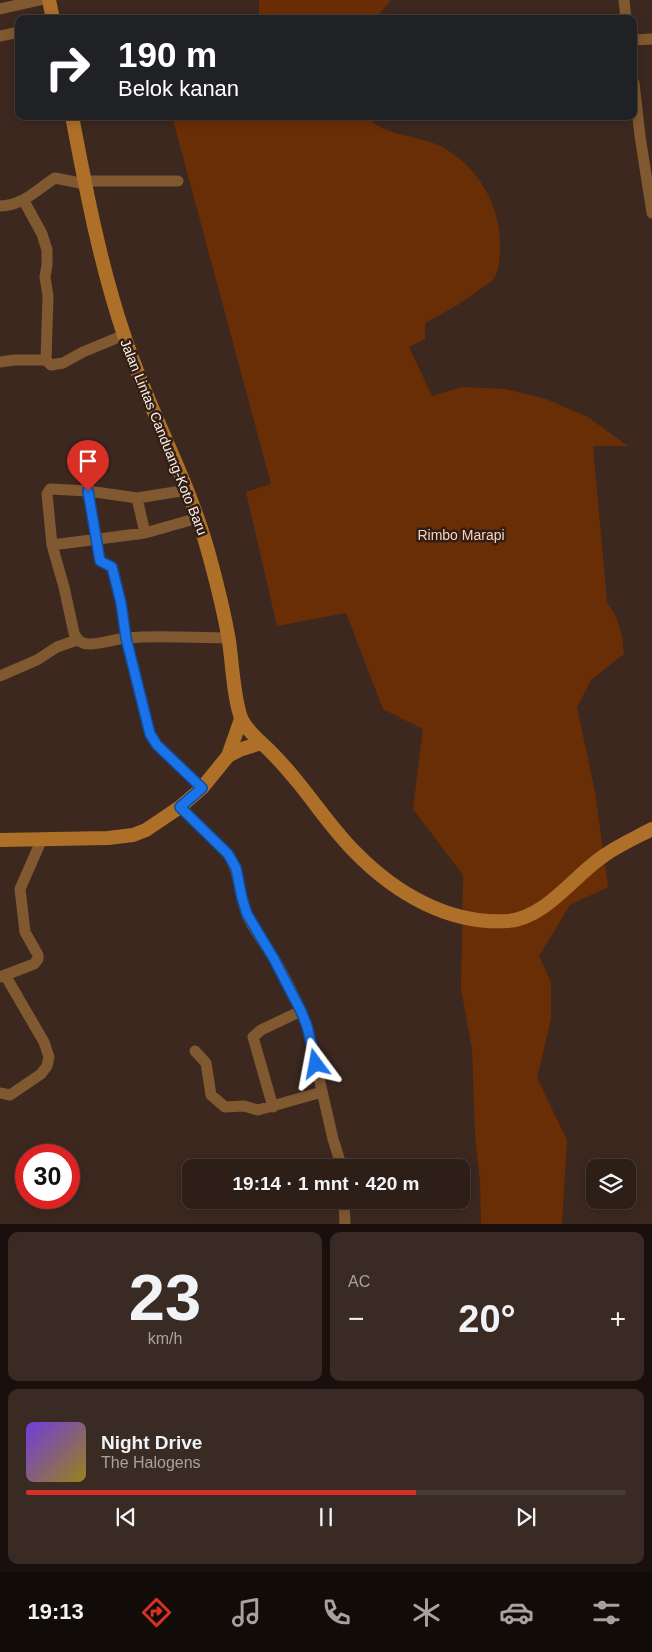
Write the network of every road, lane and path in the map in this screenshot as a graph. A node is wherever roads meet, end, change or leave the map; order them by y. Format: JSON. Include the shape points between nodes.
{"nodes":[{"id":1,"x":40,"y":0,"type":"edge"},
{"id":2,"x":49,"y":0,"type":"edge"},
{"id":3,"x":624,"y":0,"type":"edge"},
{"id":4,"x":0,"y":9,"type":"edge"},
{"id":5,"x":52,"y":15,"type":"edge"},
{"id":6,"x":626,"y":15,"type":"edge"},
{"id":7,"x":15,"y":33,"type":"edge"},
{"id":8,"x":0,"y":36,"type":"edge"},
{"id":9,"x":652,"y":39,"type":"edge"},
{"id":10,"x":637,"y":40,"type":"edge"},
{"id":11,"x":637,"y":110,"type":"edge"},
{"id":12,"x":73,"y":120,"type":"edge"},
{"id":13,"x":178,"y":181,"type":"dead end"},
{"id":14,"x":85,"y":182,"type":"junction"},
{"id":15,"x":651,"y":195,"type":"edge"},
{"id":16,"x":24,"y":201,"type":"junction"},
{"id":17,"x":0,"y":206,"type":"edge"},
{"id":18,"x":652,"y":213,"type":"edge"},
{"id":19,"x":124,"y":335,"type":"junction"},
{"id":20,"x":46,"y":360,"type":"junction"},
{"id":21,"x":0,"y":362,"type":"edge"},
{"id":22,"x":188,"y":490,"type":"junction"},
{"id":23,"x":88,"y":491,"type":"junction"},
{"id":24,"x":137,"y":498,"type":"junction"},
{"id":25,"x":198,"y":518,"type":"junction"},
{"id":26,"x":145,"y":533,"type":"junction"},
{"id":27,"x":97,"y":538,"type":"junction"},
{"id":28,"x":52,"y":545,"type":"junction"},
{"id":29,"x":126,"y":638,"type":"junction"},
{"id":30,"x":228,"y":638,"type":"junction"},
{"id":31,"x":77,"y":640,"type":"junction"},
{"id":32,"x":0,"y":676,"type":"edge"},
{"id":33,"x":241,"y":719,"type":"junction"},
{"id":34,"x":261,"y":743,"type":"junction"},
{"id":35,"x":228,"y":756,"type":"junction"},
{"id":36,"x":202,"y":788,"type":"junction"},
{"id":37,"x":180,"y":807,"type":"junction"},
{"id":38,"x":652,"y":829,"type":"edge"},
{"id":39,"x":42,"y":839,"type":"junction"},
{"id":40,"x":0,"y":840,"type":"edge"},
{"id":41,"x":2,"y":976,"type":"edge"},
{"id":42,"x":301,"y":1011,"type":"junction"},
{"id":43,"x":195,"y":1051,"type":"dead end"},
{"id":44,"x":322,"y":1092,"type":"junction"},
{"id":45,"x":0,"y":1093,"type":"edge"},
{"id":46,"x":273,"y":1107,"type":"junction"},
{"id":47,"x":339,"y":1159,"type":"edge"},
{"id":48,"x":344,"y":1209,"type":"edge"},
{"id":49,"x":345,"y":1224,"type":"edge"}],
"edges":[{"from":1,"to":4,"type":"street"},
{"from":2,"to":5,"type":"main road"},
{"from":3,"to":6,"type":"street"},
{"from":7,"to":8,"type":"street"},
{"from":9,"to":10,"type":"street"},
{"from":11,"to":15,"type":"street"},
{"from":12,"to":14,"type":"main road","name":"Jalan Lintas Canduang-Koto Baru"},
{"from":13,"to":14,"type":"street"},
{"from":14,"to":16,"type":"street","via":[[55,178]]},
{"from":14,"to":19,"type":"main road","name":"Jalan Lintas Canduang-Koto Baru","via":[[106,276]]},
{"from":15,"to":18,"type":"street"},
{"from":16,"to":17,"type":"street"},
{"from":16,"to":20,"type":"street","via":[[47,250]]},
{"from":19,"to":20,"type":"street","via":[[63,363],[51,365]]},
{"from":19,"to":22,"type":"main road","name":"Jalan Lintas Canduang-Koto Baru"},
{"from":20,"to":21,"type":"street"},
{"from":22,"to":24,"type":"street"},
{"from":22,"to":25,"type":"main road","name":"Jalan Lintas Canduang-Koto Baru"},
{"from":23,"to":24,"type":"street"},
{"from":23,"to":27,"type":"street"},
{"from":23,"to":28,"type":"street","via":[[50,489],[47,494]]},
{"from":24,"to":26,"type":"street"},
{"from":25,"to":26,"type":"street"},
{"from":25,"to":30,"type":"main road","name":"Jalan Lintas Canduang-Koto Baru"},
{"from":26,"to":27,"type":"street"},
{"from":27,"to":28,"type":"street"},
{"from":27,"to":29,"type":"street","via":[[100,561],[112,567]]},
{"from":28,"to":31,"type":"street"},
{"from":29,"to":30,"type":"street"},
{"from":29,"to":31,"type":"street","via":[[89,644]]},
{"from":29,"to":36,"type":"street","via":[[150,734],[157,745]]},
{"from":30,"to":33,"type":"main road","name":"Jalan Lintas Canduang-Koto Baru"},
{"from":31,"to":32,"type":"street"},
{"from":33,"to":34,"type":"main road"},
{"from":33,"to":35,"type":"main road"},
{"from":34,"to":35,"type":"main road"},
{"from":34,"to":38,"type":"main road","via":[[370,867],[419,901],[458,917],[508,921],[532,914],[605,855]]},
{"from":35,"to":36,"type":"main road"},
{"from":36,"to":37,"type":"main road"},
{"from":37,"to":39,"type":"main road","via":[[146,830],[132,834],[108,838]]},
{"from":37,"to":42,"type":"street","via":[[228,854],[236,868],[247,914]]},
{"from":39,"to":40,"type":"main road"},
{"from":39,"to":41,"type":"street","via":[[20,890],[25,932],[38,960]]},
{"from":41,"to":45,"type":"street","via":[[44,1042],[49,1056],[41,1074],[10,1095]]},
{"from":42,"to":44,"type":"street"},
{"from":42,"to":46,"type":"street","via":[[253,1037]]},
{"from":43,"to":46,"type":"street","via":[[206,1063],[211,1095],[225,1107],[244,1106],[258,1110]]},
{"from":44,"to":46,"type":"street"},
{"from":44,"to":47,"type":"street"},
{"from":48,"to":49,"type":"street"}]}
